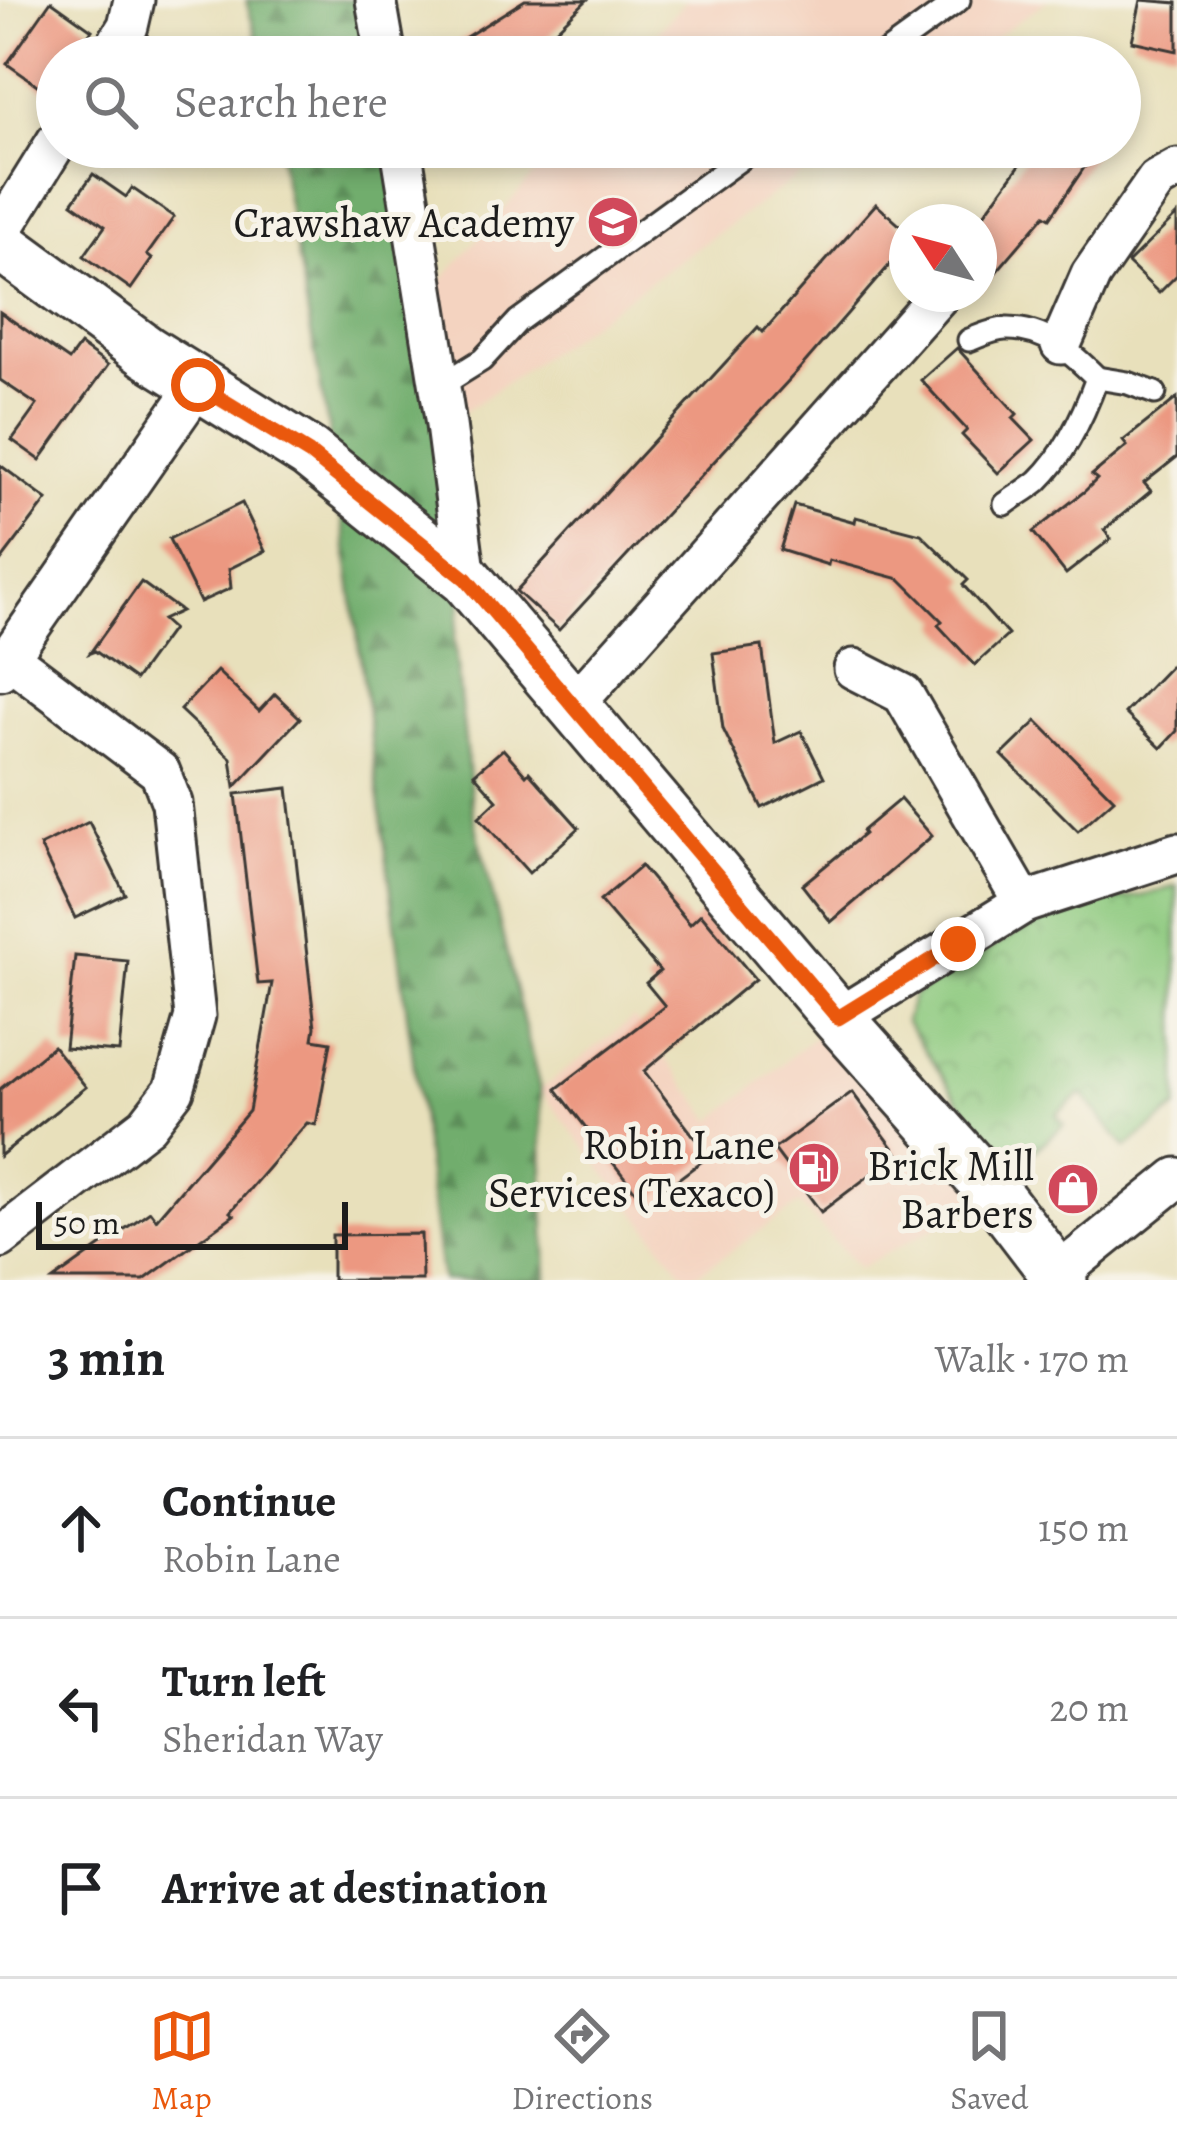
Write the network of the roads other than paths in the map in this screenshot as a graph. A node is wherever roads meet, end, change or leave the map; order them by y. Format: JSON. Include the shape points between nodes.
{"nodes":[{"id":1,"x":134,"y":0,"type":"edge"},
{"id":2,"x":376,"y":0,"type":"edge"},
{"id":3,"x":958,"y":0,"type":"edge"},
{"id":4,"x":122,"y":36,"type":"edge"},
{"id":5,"x":382,"y":36,"type":"edge"},
{"id":6,"x":909,"y":36,"type":"edge"},
{"id":7,"x":40,"y":168,"type":"edge"},
{"id":8,"x":404,"y":168,"type":"edge"},
{"id":9,"x":728,"y":168,"type":"edge"},
{"id":10,"x":1177,"y":169,"type":"edge"},
{"id":11,"x":0,"y":233,"type":"edge"},
{"id":12,"x":0,"y":244,"type":"edge"},
{"id":13,"x":924,"y":312,"type":"edge"},
{"id":14,"x":969,"y":340,"type":"dead end"},
{"id":15,"x":1061,"y":344,"type":"junction"},
{"id":16,"x":1097,"y":378,"type":"junction"},
{"id":17,"x":198,"y":385,"type":"junction"},
{"id":18,"x":440,"y":386,"type":"junction"},
{"id":19,"x":1155,"y":393,"type":"dead end"},
{"id":20,"x":1005,"y":504,"type":"dead end"},
{"id":21,"x":466,"y":579,"type":"junction"},
{"id":22,"x":4,"y":664,"type":"edge"},
{"id":23,"x":854,"y":669,"type":"dead end"},
{"id":24,"x":573,"y":706,"type":"junction"},
{"id":25,"x":1177,"y":853,"type":"edge"},
{"id":26,"x":1024,"y":903,"type":"junction"},
{"id":27,"x":838,"y":1018,"type":"junction"},
{"id":28,"x":1177,"y":1178,"type":"edge"},
{"id":29,"x":0,"y":1238,"type":"edge"},
{"id":30,"x":1059,"y":1277,"type":"edge"}],
"edges":[{"from":1,"to":4,"type":"street"},
{"from":2,"to":5,"type":"street"},
{"from":3,"to":6,"type":"lane"},
{"from":7,"to":11,"type":"street"},
{"from":8,"to":18,"type":"street"},
{"from":9,"to":18,"type":"lane"},
{"from":10,"to":15,"type":"street","via":[[1157,180],[1091,275]]},
{"from":12,"to":17,"type":"street"},
{"from":13,"to":24,"type":"street"},
{"from":14,"to":15,"type":"lane","via":[[1004,328]]},
{"from":15,"to":16,"type":"lane"},
{"from":16,"to":19,"type":"lane"},
{"from":16,"to":20,"type":"lane","via":[[1067,442],[1038,480]]},
{"from":17,"to":21,"type":"street","via":[[309,453]]},
{"from":17,"to":22,"type":"street"},
{"from":18,"to":21,"type":"street"},
{"from":21,"to":24,"type":"street"},
{"from":22,"to":29,"type":"street","via":[[160,772],[172,802],[195,1016],[174,1090],[147,1125]]},
{"from":23,"to":26,"type":"street","via":[[903,694]]},
{"from":24,"to":27,"type":"street"},
{"from":25,"to":26,"type":"street"},
{"from":26,"to":27,"type":"street"},
{"from":27,"to":30,"type":"street"},
{"from":28,"to":30,"type":"street"}]}
